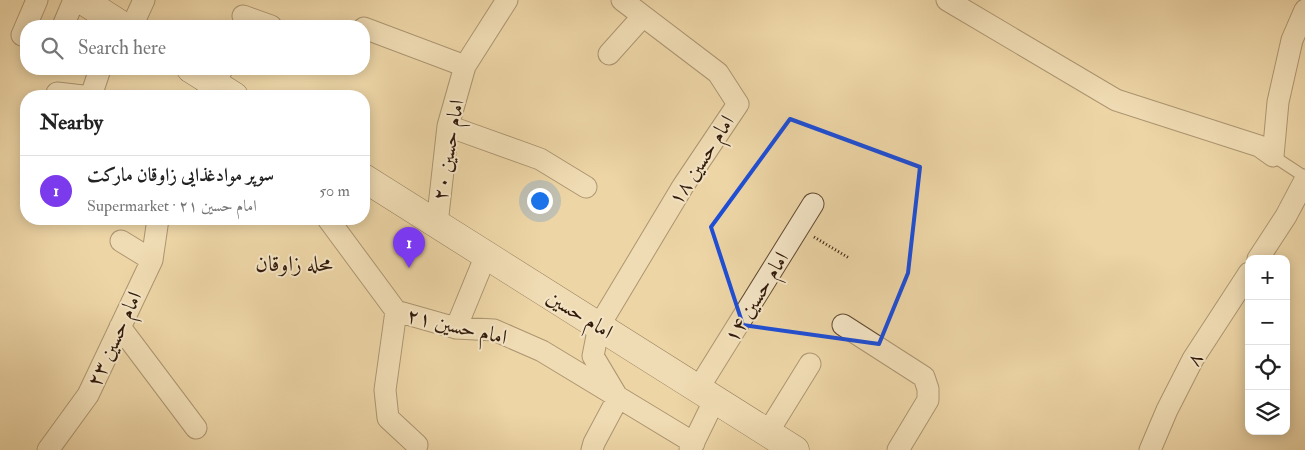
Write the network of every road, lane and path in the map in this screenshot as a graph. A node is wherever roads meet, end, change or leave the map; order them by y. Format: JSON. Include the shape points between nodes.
{"nodes":[{"id":1,"x":37,"y":0,"type":"edge"},
{"id":2,"x":74,"y":0,"type":"edge"},
{"id":3,"x":82,"y":0,"type":"edge"},
{"id":4,"x":144,"y":0,"type":"edge"},
{"id":5,"x":507,"y":0,"type":"edge"},
{"id":6,"x":622,"y":0,"type":"edge"},
{"id":7,"x":947,"y":0,"type":"edge"},
{"id":8,"x":1305,"y":10,"type":"edge"},
{"id":9,"x":244,"y":14,"type":"edge"},
{"id":10,"x":642,"y":16,"type":"junction"},
{"id":11,"x":28,"y":20,"type":"edge"},
{"id":12,"x":66,"y":20,"type":"edge"},
{"id":13,"x":113,"y":20,"type":"edge"},
{"id":14,"x":126,"y":20,"type":"edge"},
{"id":15,"x":258,"y":20,"type":"edge"},
{"id":16,"x":370,"y":30,"type":"edge"},
{"id":17,"x":610,"y":54,"type":"dead end"},
{"id":18,"x":465,"y":66,"type":"junction"},
{"id":19,"x":98,"y":75,"type":"edge"},
{"id":20,"x":201,"y":75,"type":"edge"},
{"id":21,"x":219,"y":86,"type":"edge"},
{"id":22,"x":93,"y":90,"type":"edge"},
{"id":23,"x":448,"y":126,"type":"junction"},
{"id":24,"x":1273,"y":156,"type":"junction"},
{"id":25,"x":1305,"y":178,"type":"edge"},
{"id":26,"x":370,"y":182,"type":"edge"},
{"id":27,"x":586,"y":187,"type":"dead end"},
{"id":28,"x":813,"y":204,"type":"dead end"},
{"id":29,"x":437,"y":224,"type":"junction"},
{"id":30,"x":157,"y":225,"type":"edge"},
{"id":31,"x":332,"y":225,"type":"edge"},
{"id":32,"x":799,"y":228,"type":"junction"},
{"id":33,"x":120,"y":240,"type":"dead end"},
{"id":34,"x":486,"y":255,"type":"junction"},
{"id":35,"x":1261,"y":255,"type":"edge"},
{"id":36,"x":849,"y":258,"type":"dead end"},
{"id":37,"x":152,"y":260,"type":"junction"},
{"id":38,"x":1245,"y":279,"type":"edge"},
{"id":39,"x":396,"y":311,"type":"junction"},
{"id":40,"x":843,"y":325,"type":"dead end"},
{"id":41,"x":599,"y":326,"type":"junction"},
{"id":42,"x":120,"y":327,"type":"junction"},
{"id":43,"x":456,"y":328,"type":"junction"},
{"id":44,"x":810,"y":364,"type":"dead end"},
{"id":45,"x":707,"y":394,"type":"junction"},
{"id":46,"x":618,"y":398,"type":"junction"},
{"id":47,"x":196,"y":428,"type":"dead end"},
{"id":48,"x":768,"y":432,"type":"junction"},
{"id":49,"x":417,"y":445,"type":"dead end"},
{"id":50,"x":692,"y":447,"type":"edge"},
{"id":51,"x":48,"y":450,"type":"edge"},
{"id":52,"x":592,"y":450,"type":"edge"},
{"id":53,"x":795,"y":450,"type":"edge"},
{"id":54,"x":898,"y":450,"type":"edge"},
{"id":55,"x":1150,"y":450,"type":"edge"}],
"edges":[{"from":1,"to":11,"type":"street"},
{"from":2,"to":12,"type":"street"},
{"from":3,"to":13,"type":"street"},
{"from":4,"to":14,"type":"street"},
{"from":5,"to":18,"type":"street","name":"امام حسین ۲۰"},
{"from":6,"to":10,"type":"street","name":"امام حسین ۱۸"},
{"from":7,"to":24,"type":"street","via":[[1116,100],[1258,146]]},
{"from":8,"to":24,"type":"street","via":[[1292,40],[1278,102]]},
{"from":9,"to":15,"type":"street"},
{"from":10,"to":17,"type":"street"},
{"from":10,"to":41,"type":"street","name":"امام حسین ۱۸","via":[[718,73],[738,104],[683,186]]},
{"from":16,"to":18,"type":"street"},
{"from":18,"to":23,"type":"street","name":"امام حسین ۲۰"},
{"from":19,"to":22,"type":"street"},
{"from":20,"to":21,"type":"street"},
{"from":23,"to":27,"type":"street","via":[[540,159]]},
{"from":23,"to":29,"type":"street","name":"امام حسین ۲۰"},
{"from":24,"to":25,"type":"lane"},
{"from":25,"to":35,"type":"street","via":[[1286,216]]},
{"from":26,"to":29,"type":"street","name":"امام حسین"},
{"from":28,"to":32,"type":"street","name":"امام حسین ۱۴"},
{"from":29,"to":34,"type":"street","name":"امام حسین"},
{"from":30,"to":37,"type":"street","name":"امام حسین ۲۳"},
{"from":31,"to":39,"type":"street","name":"امام حسین ۲۱"},
{"from":32,"to":36,"type":"path"},
{"from":32,"to":45,"type":"street","name":"امام حسین ۱۴"},
{"from":33,"to":37,"type":"street"},
{"from":34,"to":41,"type":"street","name":"امام حسین"},
{"from":34,"to":43,"type":"street"},
{"from":37,"to":42,"type":"street","name":"امام حسین ۲۳"},
{"from":38,"to":55,"type":"street","name":"۸","via":[[1193,359]]},
{"from":39,"to":43,"type":"street","name":"امام حسین ۲۱"},
{"from":39,"to":49,"type":"street","via":[[385,390],[388,418]]},
{"from":40,"to":54,"type":"street","via":[[924,377],[928,400]]},
{"from":41,"to":45,"type":"street","name":"امام حسین"},
{"from":41,"to":46,"type":"street","via":[[594,356]]},
{"from":42,"to":47,"type":"street"},
{"from":42,"to":51,"type":"street","name":"امام حسین ۲۳","via":[[88,395]]},
{"from":43,"to":46,"type":"street","name":"امام حسین ۲۱","via":[[494,330],[542,350]]},
{"from":44,"to":48,"type":"street"},
{"from":45,"to":48,"type":"street","name":"امام حسین"},
{"from":45,"to":50,"type":"street","name":"امام حسین ۱۴"},
{"from":46,"to":50,"type":"street","name":"امام حسین ۲۱"},
{"from":46,"to":52,"type":"street"},
{"from":48,"to":53,"type":"street","name":"امام حسین"}]}
